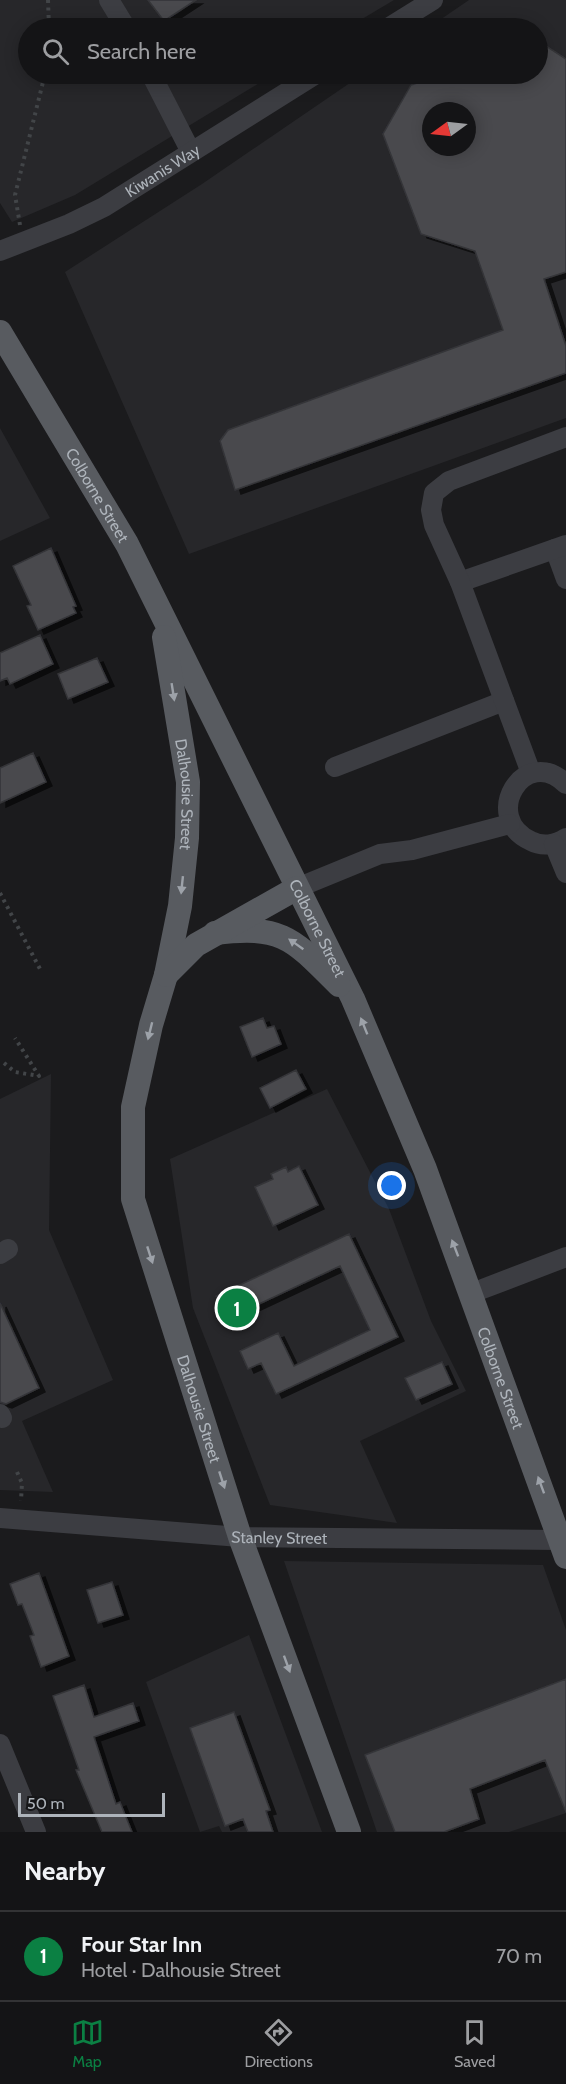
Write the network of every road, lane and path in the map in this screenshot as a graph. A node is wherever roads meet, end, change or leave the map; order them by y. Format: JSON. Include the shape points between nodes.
{"nodes":[{"id":1,"x":48,"y":0,"type":"edge"},
{"id":2,"x":109,"y":0,"type":"edge"},
{"id":3,"x":433,"y":0,"type":"edge"},
{"id":4,"x":49,"y":18,"type":"edge"},
{"id":5,"x":120,"y":18,"type":"edge"},
{"id":6,"x":404,"y":18,"type":"edge"},
{"id":7,"x":43,"y":84,"type":"edge"},
{"id":8,"x":156,"y":84,"type":"edge"},
{"id":9,"x":300,"y":84,"type":"edge"},
{"id":10,"x":191,"y":152,"type":"junction"},
{"id":11,"x":23,"y":242,"type":"junction"},
{"id":12,"x":0,"y":251,"type":"edge"},
{"id":13,"x":0,"y":332,"type":"edge"},
{"id":14,"x":566,"y":437,"type":"edge"},
{"id":15,"x":560,"y":547,"type":"edge"},
{"id":16,"x":566,"y":579,"type":"edge"},
{"id":17,"x":460,"y":582,"type":"junction"},
{"id":18,"x":160,"y":614,"type":"junction"},
{"id":19,"x":504,"y":701,"type":"junction"},
{"id":20,"x":336,"y":767,"type":"dead end"},
{"id":21,"x":531,"y":773,"type":"junction"},
{"id":22,"x":566,"y":784,"type":"edge"},
{"id":23,"x":510,"y":824,"type":"junction"},
{"id":24,"x":560,"y":841,"type":"edge"},
{"id":25,"x":566,"y":873,"type":"edge"},
{"id":26,"x":297,"y":888,"type":"junction"},
{"id":27,"x":0,"y":893,"type":"edge"},
{"id":28,"x":215,"y":933,"type":"junction"},
{"id":29,"x":40,"y":969,"type":"dead end"},
{"id":30,"x":166,"y":975,"type":"junction"},
{"id":31,"x":353,"y":999,"type":"junction"},
{"id":32,"x":15,"y":1038,"type":"dead end"},
{"id":33,"x":4,"y":1063,"type":"dead end"},
{"id":34,"x":566,"y":1257,"type":"edge"},
{"id":35,"x":472,"y":1293,"type":"junction"},
{"id":36,"x":17,"y":1472,"type":"dead end"},
{"id":37,"x":0,"y":1518,"type":"edge"},
{"id":38,"x":20,"y":1520,"type":"junction"},
{"id":39,"x":240,"y":1537,"type":"junction"},
{"id":40,"x":563,"y":1548,"type":"edge"},
{"id":41,"x":0,"y":1744,"type":"edge"},
{"id":42,"x":36,"y":1832,"type":"edge"},
{"id":43,"x":349,"y":1832,"type":"edge"}],
"edges":[{"from":1,"to":4,"type":"path"},
{"from":2,"to":5,"type":"street"},
{"from":3,"to":6,"type":"street"},
{"from":7,"to":11,"type":"path","via":[[15,195]]},
{"from":8,"to":10,"type":"street"},
{"from":9,"to":10,"type":"street","name":"Kiwanis Way"},
{"from":10,"to":11,"type":"street","name":"Kiwanis Way","via":[[104,207]]},
{"from":11,"to":12,"type":"street","name":"Kiwanis Way"},
{"from":13,"to":18,"type":"main road","name":"Colborne Street","via":[[127,544]]},
{"from":14,"to":17,"type":"street","via":[[449,481],[434,493],[434,525]]},
{"from":15,"to":16,"type":"street"},
{"from":15,"to":17,"type":"street"},
{"from":17,"to":19,"type":"street"},
{"from":18,"to":26,"type":"main road","name":"Colborne Street"},
{"from":18,"to":30,"type":"main road","name":"Dalhousie Street","one_way":true,"via":[[188,782],[180,906]]},
{"from":19,"to":20,"type":"street"},
{"from":19,"to":21,"type":"street"},
{"from":21,"to":22,"type":"street","via":[[551,773]]},
{"from":21,"to":23,"type":"street","via":[[520,779],[507,805]]},
{"from":23,"to":24,"type":"street","via":[[523,838],[537,844]]},
{"from":23,"to":26,"type":"street","via":[[412,850],[380,854]]},
{"from":24,"to":25,"type":"street"},
{"from":26,"to":28,"type":"main road","name":"Dalhousie Street"},
{"from":26,"to":31,"type":"main road","name":"Colborne Street"},
{"from":27,"to":29,"type":"path"},
{"from":28,"to":30,"type":"main road","name":"Dalhousie Street","via":[[186,953]]},
{"from":31,"to":28,"type":"main road","one_way":true,"via":[[301,946],[284,936],[266,931]]},
{"from":30,"to":39,"type":"main road","name":"Dalhousie Street","one_way":true,"via":[[133,1107],[132,1199]]},
{"from":35,"to":31,"type":"main road","name":"Colborne Street","one_way":true,"via":[[426,1169]]},
{"from":32,"to":33,"type":"path","via":[[39,1076],[15,1072]]},
{"from":34,"to":35,"type":"street"},
{"from":40,"to":35,"type":"main road","name":"Colborne Street","one_way":true},
{"from":36,"to":38,"type":"path","via":[[22,1483]]},
{"from":37,"to":38,"type":"street","name":"Stanley Street"},
{"from":38,"to":39,"type":"street","name":"Stanley Street"},
{"from":39,"to":40,"type":"street","name":"Stanley Street"},
{"from":39,"to":43,"type":"main road","name":"Dalhousie Street","one_way":true},
{"from":41,"to":42,"type":"street"}]}
